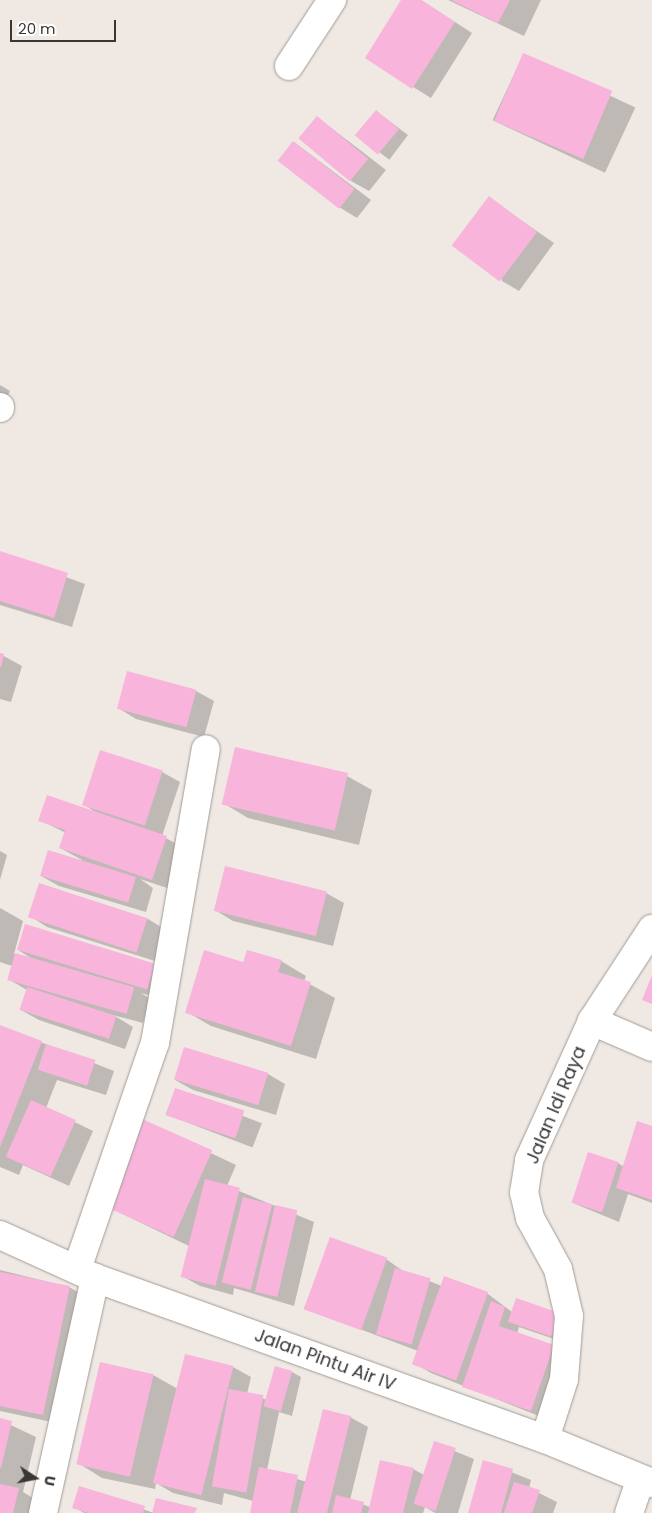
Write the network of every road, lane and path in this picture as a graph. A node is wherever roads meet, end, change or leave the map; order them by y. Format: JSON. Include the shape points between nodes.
{"nodes":[{"id":1,"x":332,"y":0,"type":"edge"},
{"id":2,"x":289,"y":66,"type":"dead end"},
{"id":3,"x":206,"y":749,"type":"dead end"},
{"id":4,"x":652,"y":929,"type":"edge"},
{"id":5,"x":592,"y":1021,"type":"junction"},
{"id":6,"x":652,"y":1047,"type":"edge"},
{"id":7,"x":0,"y":1235,"type":"edge"},
{"id":8,"x":86,"y":1274,"type":"junction"},
{"id":9,"x":545,"y":1439,"type":"junction"},
{"id":10,"x":646,"y":1481,"type":"edge"},
{"id":11,"x":43,"y":1513,"type":"edge"},
{"id":12,"x":629,"y":1513,"type":"edge"}],
"edges":[{"from":1,"to":2,"type":"street"},
{"from":3,"to":8,"type":"street","via":[[155,1043]]},
{"from":4,"to":5,"type":"street","name":"Jalan Idi Raya"},
{"from":5,"to":6,"type":"street"},
{"from":5,"to":9,"type":"street","name":"Jalan Idi Raya","via":[[529,1160],[524,1194],[530,1218],[558,1269],[570,1316],[564,1379]]},
{"from":7,"to":8,"type":"street","name":"Jalan Pintu Air IV"},
{"from":8,"to":9,"type":"street","name":"Jalan Pintu Air IV"},
{"from":8,"to":11,"type":"street"},
{"from":9,"to":10,"type":"street","name":"Jalan Pintu Air IV"},
{"from":10,"to":12,"type":"street"}]}
